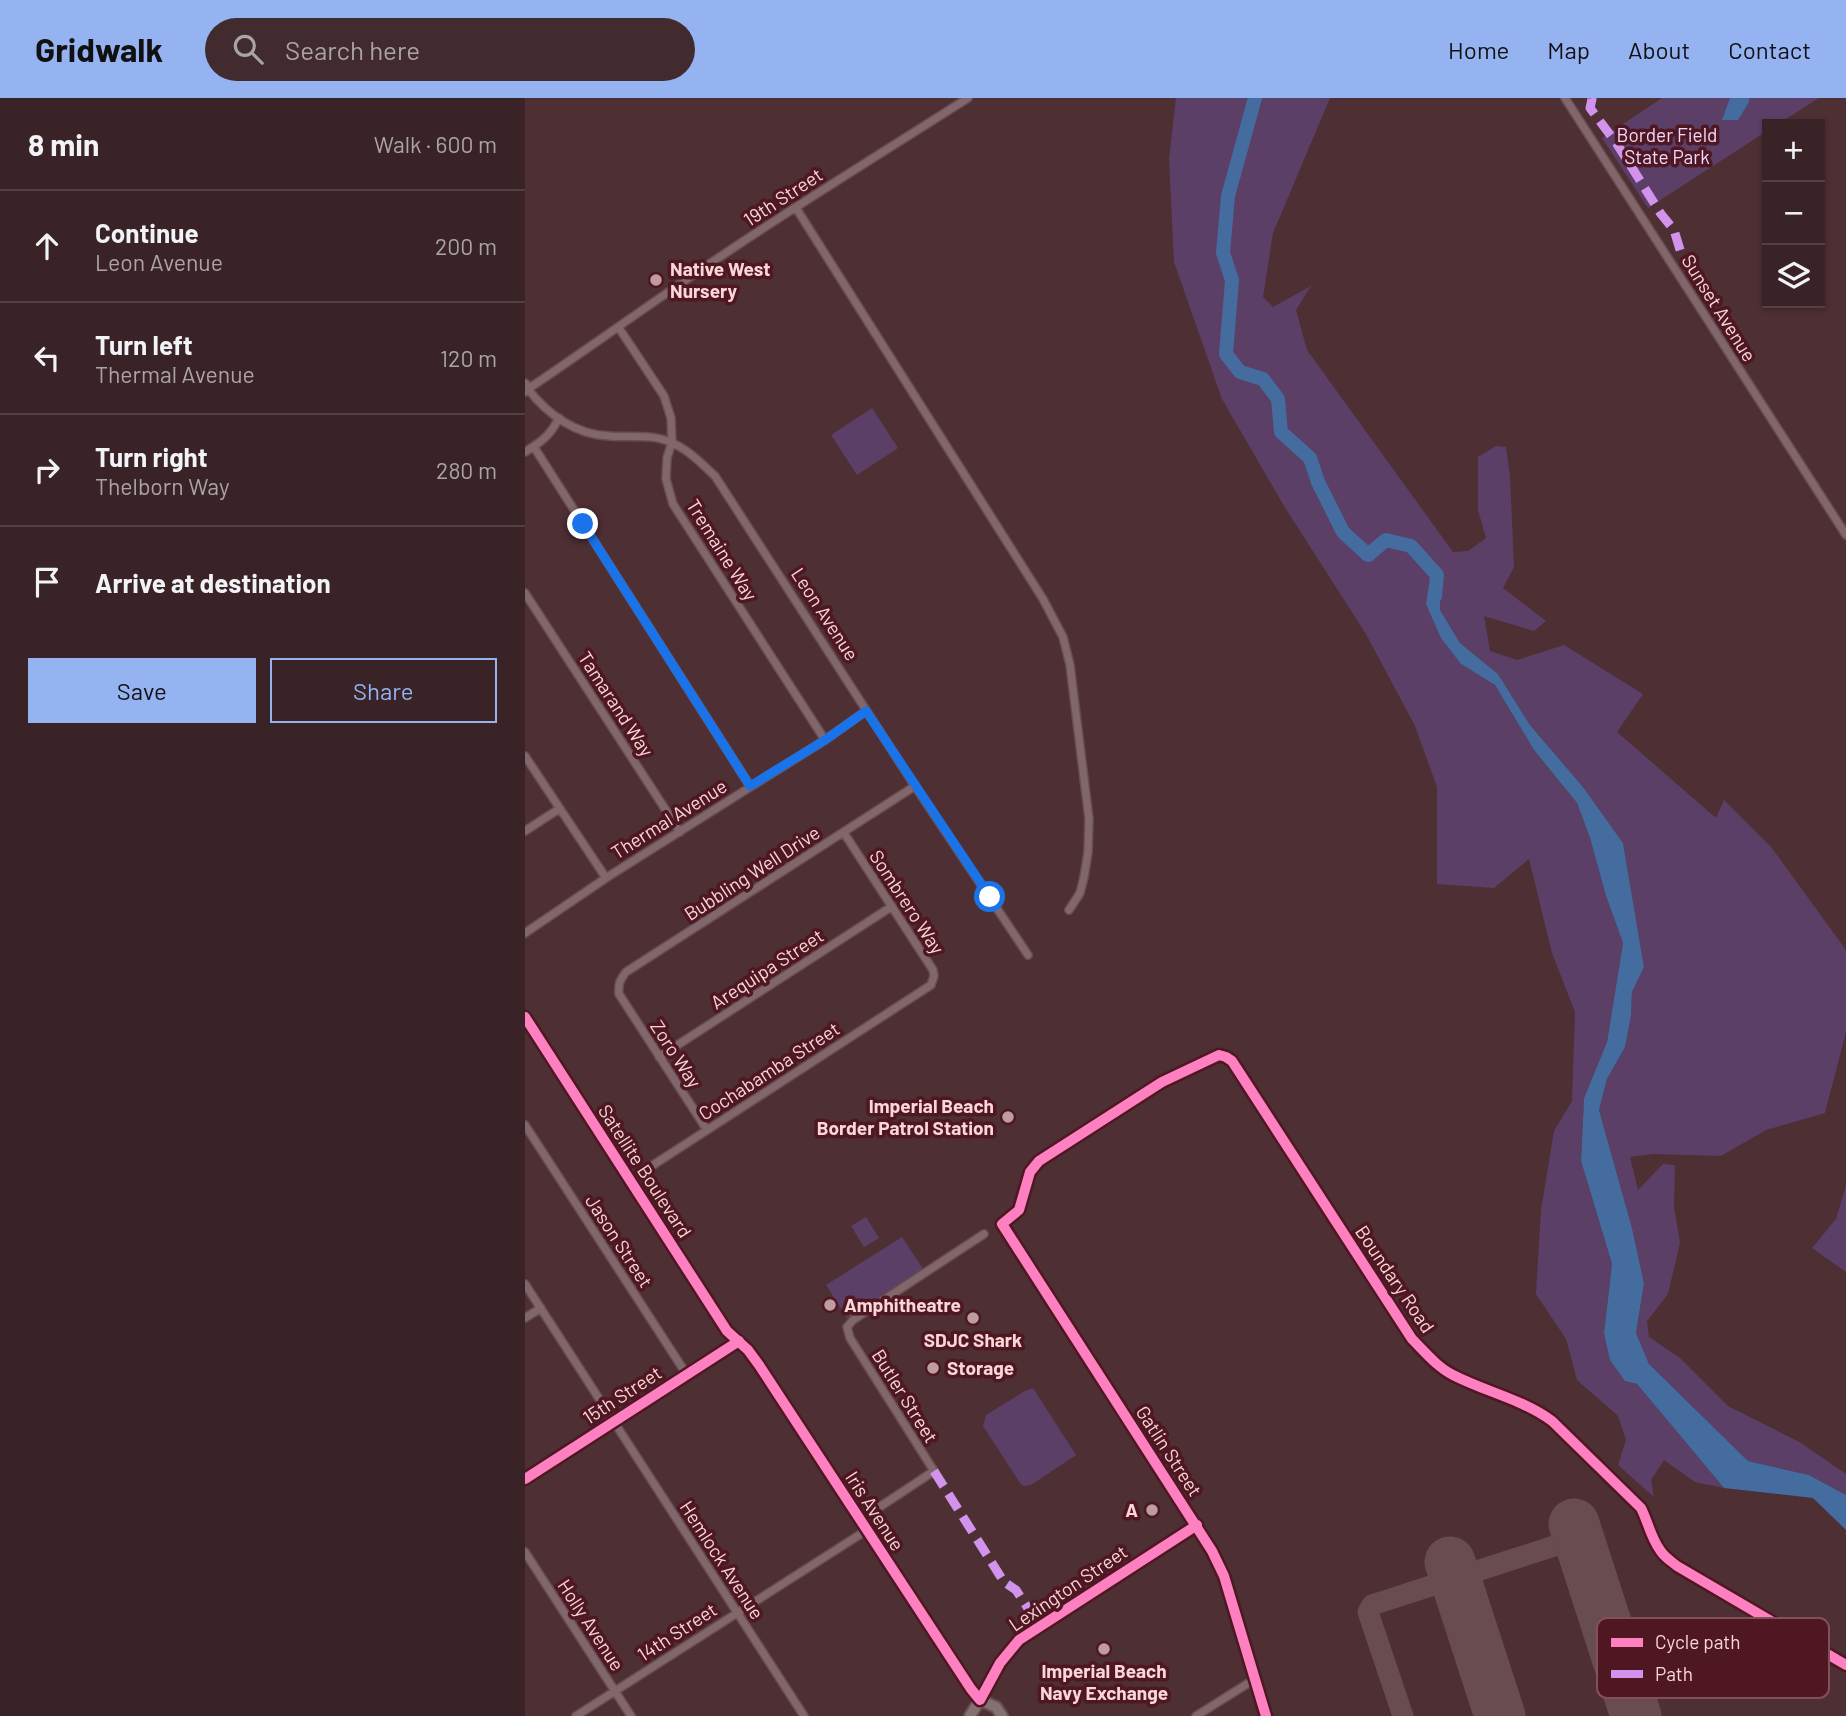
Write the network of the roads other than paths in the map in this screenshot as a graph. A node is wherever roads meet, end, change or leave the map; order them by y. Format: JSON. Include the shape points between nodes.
{"nodes":[{"id":1,"x":968,"y":98,"type":"edge"},
{"id":2,"x":1565,"y":98,"type":"edge"},
{"id":3,"x":796,"y":208,"type":"junction"},
{"id":4,"x":619,"y":328,"type":"junction"},
{"id":5,"x":526,"y":388,"type":"edge"},
{"id":6,"x":559,"y":418,"type":"junction"},
{"id":7,"x":672,"y":442,"type":"junction"},
{"id":8,"x":534,"y":447,"type":"junction"},
{"id":9,"x":525,"y":452,"type":"edge"},
{"id":10,"x":1846,"y":535,"type":"edge"},
{"id":11,"x":525,"y":593,"type":"edge"},
{"id":12,"x":866,"y":711,"type":"junction"},
{"id":13,"x":825,"y":740,"type":"junction"},
{"id":14,"x":525,"y":756,"type":"edge"},
{"id":15,"x":750,"y":786,"type":"junction"},
{"id":16,"x":915,"y":786,"type":"junction"},
{"id":17,"x":559,"y":809,"type":"junction"},
{"id":18,"x":525,"y":831,"type":"edge"},
{"id":19,"x":680,"y":832,"type":"junction"},
{"id":20,"x":844,"y":833,"type":"junction"},
{"id":21,"x":606,"y":878,"type":"junction"},
{"id":22,"x":891,"y":907,"type":"junction"},
{"id":23,"x":1069,"y":910,"type":"dead end"},
{"id":24,"x":525,"y":933,"type":"edge"},
{"id":25,"x":1028,"y":955,"type":"dead end"},
{"id":26,"x":926,"y":989,"type":"joint"},
{"id":27,"x":619,"y":995,"type":"joint"},
{"id":28,"x":525,"y":1017,"type":"edge"},
{"id":29,"x":660,"y":1057,"type":"junction"},
{"id":30,"x":525,"y":1125,"type":"edge"},
{"id":31,"x":706,"y":1130,"type":"junction"},
{"id":32,"x":630,"y":1180,"type":"junction"},
{"id":33,"x":1002,"y":1224,"type":"joint"},
{"id":34,"x":984,"y":1234,"type":"dead end"},
{"id":35,"x":525,"y":1284,"type":"edge"},
{"id":36,"x":541,"y":1308,"type":"junction"},
{"id":37,"x":525,"y":1318,"type":"edge"},
{"id":38,"x":739,"y":1341,"type":"junction"},
{"id":39,"x":687,"y":1375,"type":"junction"},
{"id":40,"x":614,"y":1422,"type":"junction"},
{"id":41,"x":525,"y":1479,"type":"edge"},
{"id":42,"x":860,"y":1520,"type":"junction"},
{"id":43,"x":1197,"y":1525,"type":"junction"},
{"id":44,"x":867,"y":1530,"type":"junction"},
{"id":45,"x":525,"y":1552,"type":"edge"},
{"id":46,"x":737,"y":1613,"type":"junction"},
{"id":47,"x":1766,"y":1618,"type":"edge"},
{"id":48,"x":1829,"y":1655,"type":"edge"},
{"id":49,"x":1846,"y":1665,"type":"edge"},
{"id":50,"x":1255,"y":1679,"type":"junction"},
{"id":51,"x":615,"y":1691,"type":"junction"},
{"id":52,"x":981,"y":1700,"type":"junction"},
{"id":53,"x":576,"y":1716,"type":"edge"},
{"id":54,"x":631,"y":1716,"type":"edge"},
{"id":55,"x":804,"y":1716,"type":"edge"},
{"id":56,"x":971,"y":1716,"type":"edge"},
{"id":57,"x":979,"y":1716,"type":"edge"},
{"id":58,"x":987,"y":1716,"type":"edge"},
{"id":59,"x":1002,"y":1716,"type":"edge"},
{"id":60,"x":1196,"y":1716,"type":"edge"},
{"id":61,"x":1266,"y":1716,"type":"edge"}],
"edges":[{"from":1,"to":3,"type":"street","name":"19th Street"},
{"from":2,"to":10,"type":"street","name":"Sunset Avenue"},
{"from":3,"to":4,"type":"street","name":"19th Street"},
{"from":3,"to":23,"type":"street","via":[[1063,637],[1089,820],[1084,877]]},
{"from":4,"to":5,"type":"street","name":"19th Street"},
{"from":4,"to":7,"type":"street","name":"Tremaine Way","via":[[664,396]]},
{"from":5,"to":6,"type":"street","name":"Leon Avenue"},
{"from":6,"to":7,"type":"street","name":"Leon Avenue","via":[[586,433]]},
{"from":6,"to":8,"type":"street","via":[[546,439]]},
{"from":7,"to":12,"type":"street","name":"Leon Avenue","via":[[715,476]]},
{"from":7,"to":13,"type":"street","name":"Tremaine Way","via":[[666,479],[673,504]]},
{"from":8,"to":9,"type":"street"},
{"from":8,"to":15,"type":"street"},
{"from":11,"to":19,"type":"street","name":"Tamarand Way"},
{"from":12,"to":13,"type":"street","name":"Thermal Avenue"},
{"from":12,"to":16,"type":"street","name":"Leon Avenue"},
{"from":13,"to":15,"type":"street","name":"Thermal Avenue"},
{"from":14,"to":17,"type":"street"},
{"from":15,"to":19,"type":"street","name":"Thermal Avenue"},
{"from":16,"to":20,"type":"street","name":"Bubbling Well Drive"},
{"from":16,"to":25,"type":"street","name":"Leon Avenue"},
{"from":17,"to":18,"type":"street"},
{"from":17,"to":21,"type":"street"},
{"from":19,"to":21,"type":"street","name":"Thermal Avenue"},
{"from":20,"to":22,"type":"street","name":"Sombrero Way"},
{"from":20,"to":27,"type":"street","name":"Bubbling Well Drive","via":[[626,972],[619,980]]},
{"from":21,"to":24,"type":"street","name":"Thermal Avenue"},
{"from":22,"to":26,"type":"street","name":"Sombrero Way","via":[[933,970],[935,976]]},
{"from":22,"to":29,"type":"street","name":"Arequipa Street"},
{"from":26,"to":31,"type":"street","name":"Cochabamba Street"},
{"from":27,"to":29,"type":"street","name":"Zoro Way"},
{"from":28,"to":32,"type":"street","name":"Satellite Boulevard"},
{"from":29,"to":31,"type":"street","name":"Zoro Way"},
{"from":30,"to":39,"type":"street","name":"Jason Street"},
{"from":31,"to":32,"type":"street","name":"Cochabamba Street"},
{"from":32,"to":38,"type":"street","name":"Satellite Boulevard","via":[[727,1331]]},
{"from":33,"to":43,"type":"street","name":"Gatlin Street"},
{"from":33,"to":47,"type":"street","name":"Boundary Road","via":[[1019,1210],[1034,1167],[1087,1125],[1215,1056],[1226,1057],[1412,1339],[1431,1359],[1452,1374],[1538,1410],[1641,1508],[1665,1557]]},
{"from":34,"to":42,"type":"street","name":"Butler Street","via":[[847,1327],[934,1471]]},
{"from":35,"to":36,"type":"street","name":"Hemlock Avenue"},
{"from":36,"to":37,"type":"street"},
{"from":36,"to":40,"type":"street","name":"Hemlock Avenue"},
{"from":38,"to":39,"type":"street","name":"15th Street"},
{"from":38,"to":42,"type":"street","name":"Iris Avenue"},
{"from":39,"to":40,"type":"street","name":"15th Street"},
{"from":40,"to":41,"type":"street","name":"15th Street"},
{"from":40,"to":46,"type":"street","name":"Hemlock Avenue"},
{"from":42,"to":44,"type":"street","name":"Iris Avenue"},
{"from":43,"to":50,"type":"street","name":"Gatlin Street","via":[[1224,1576]]},
{"from":43,"to":52,"type":"street","name":"Lexington Street","via":[[1019,1640],[1000,1663]]},
{"from":44,"to":46,"type":"street","name":"14th Street"},
{"from":44,"to":52,"type":"street","name":"Iris Avenue"},
{"from":45,"to":51,"type":"street","name":"Holly Avenue"},
{"from":46,"to":51,"type":"street","name":"14th Street"},
{"from":46,"to":55,"type":"street","name":"Hemlock Avenue"},
{"from":48,"to":49,"type":"street","name":"Boundary Road"},
{"from":50,"to":60,"type":"street"},
{"from":50,"to":61,"type":"street","name":"Gatlin Street"},
{"from":51,"to":53,"type":"street","name":"14th Street"},
{"from":51,"to":54,"type":"street","name":"Holly Avenue"},
{"from":52,"to":56,"type":"main road"},
{"from":52,"to":57,"type":"main road"},
{"from":52,"to":58,"type":"main road"},
{"from":52,"to":59,"type":"main road","via":[[996,1707]]}]}
